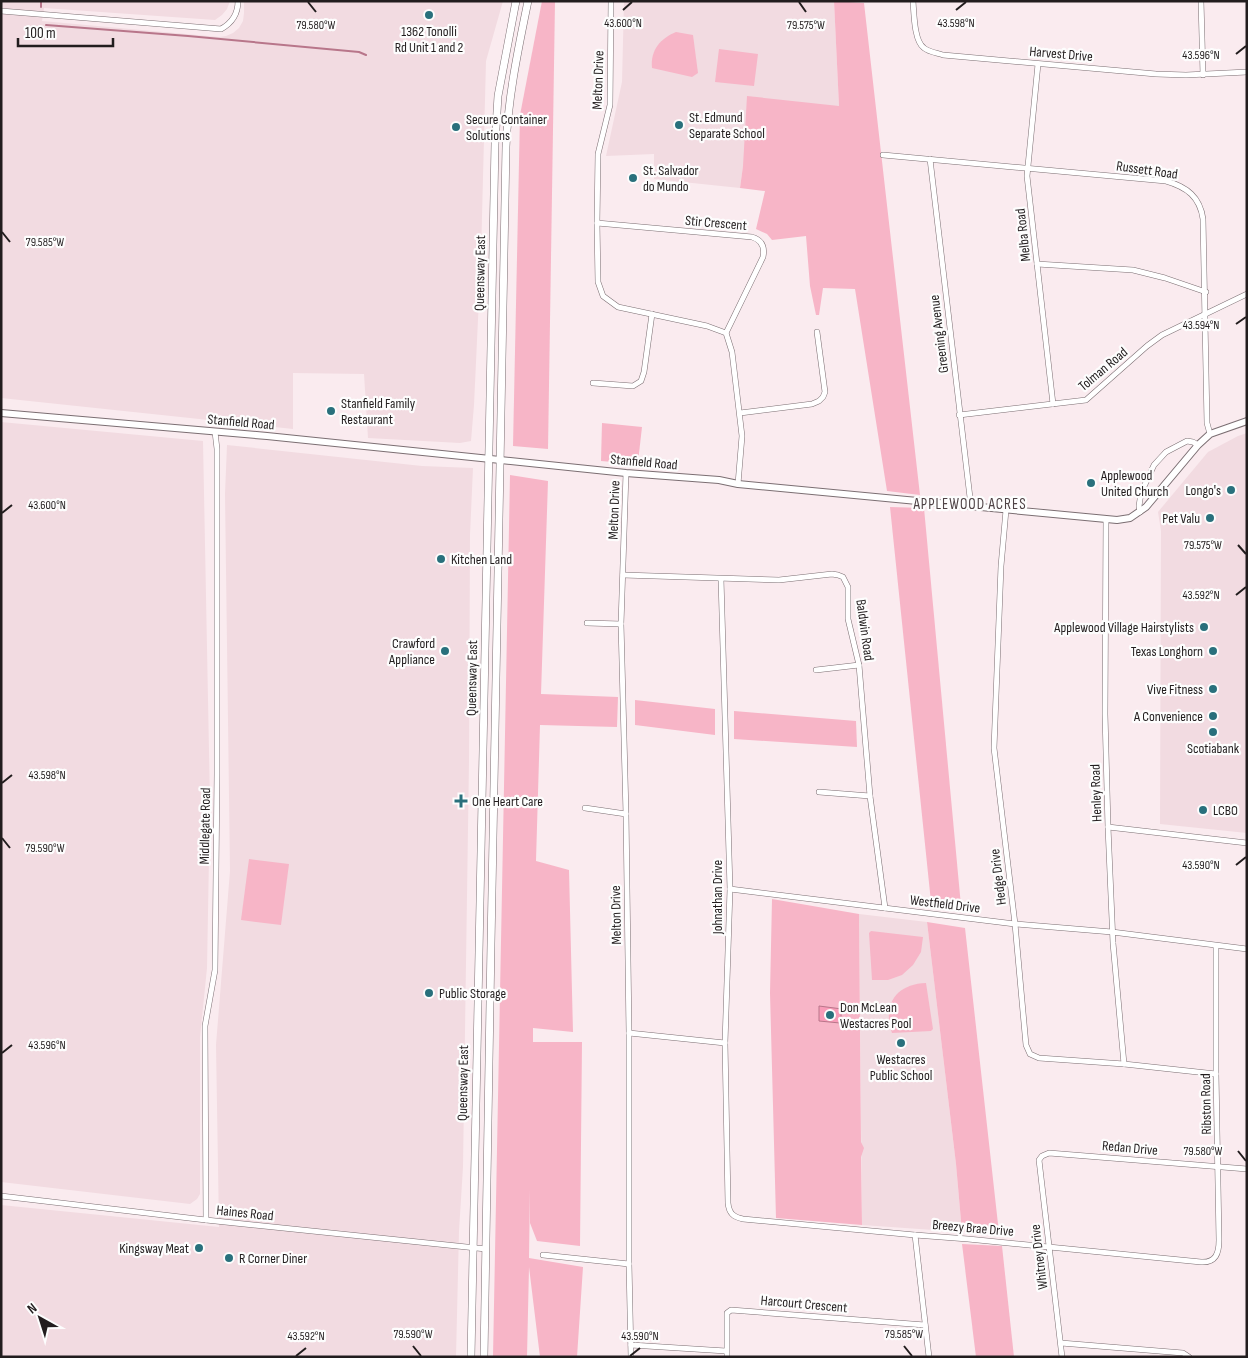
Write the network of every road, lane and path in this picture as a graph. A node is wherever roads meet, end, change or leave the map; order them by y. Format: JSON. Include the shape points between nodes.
{"nodes":[{"id":1,"x":238,"y":1,"type":"edge"},
{"id":2,"x":516,"y":1,"type":"edge"},
{"id":3,"x":528,"y":1,"type":"edge"},
{"id":4,"x":611,"y":1,"type":"edge"},
{"id":5,"x":913,"y":1,"type":"edge"},
{"id":6,"x":1201,"y":1,"type":"edge"},
{"id":7,"x":1,"y":11,"type":"edge"},
{"id":8,"x":1038,"y":64,"type":"junction"},
{"id":9,"x":1247,"y":72,"type":"edge"},
{"id":10,"x":1203,"y":75,"type":"junction"},
{"id":11,"x":883,"y":155,"type":"dead end"},
{"id":12,"x":930,"y":159,"type":"junction"},
{"id":13,"x":1028,"y":168,"type":"junction"},
{"id":14,"x":597,"y":223,"type":"junction"},
{"id":15,"x":1037,"y":264,"type":"junction"},
{"id":16,"x":1206,"y":292,"type":"junction"},
{"id":17,"x":1247,"y":294,"type":"edge"},
{"id":18,"x":652,"y":314,"type":"junction"},
{"id":19,"x":1205,"y":314,"type":"junction"},
{"id":20,"x":817,"y":332,"type":"dead end"},
{"id":21,"x":726,"y":333,"type":"junction"},
{"id":22,"x":593,"y":383,"type":"dead end"},
{"id":23,"x":1053,"y":404,"type":"junction"},
{"id":24,"x":1,"y":413,"type":"edge"},
{"id":25,"x":740,"y":413,"type":"junction"},
{"id":26,"x":959,"y":415,"type":"junction"},
{"id":27,"x":1247,"y":421,"type":"edge"},
{"id":28,"x":215,"y":432,"type":"junction"},
{"id":29,"x":1210,"y":434,"type":"junction"},
{"id":30,"x":1198,"y":445,"type":"junction"},
{"id":31,"x":489,"y":458,"type":"junction"},
{"id":32,"x":501,"y":460,"type":"junction"},
{"id":33,"x":626,"y":473,"type":"junction"},
{"id":34,"x":738,"y":484,"type":"junction"},
{"id":35,"x":970,"y":506,"type":"junction"},
{"id":36,"x":1006,"y":510,"type":"junction"},
{"id":37,"x":1140,"y":512,"type":"junction"},
{"id":38,"x":1106,"y":520,"type":"junction"},
{"id":39,"x":623,"y":575,"type":"junction"},
{"id":40,"x":721,"y":579,"type":"junction"},
{"id":41,"x":587,"y":623,"type":"dead end"},
{"id":42,"x":621,"y":624,"type":"junction"},
{"id":43,"x":859,"y":665,"type":"junction"},
{"id":44,"x":816,"y":670,"type":"dead end"},
{"id":45,"x":819,"y":792,"type":"dead end"},
{"id":46,"x":870,"y":796,"type":"junction"},
{"id":47,"x":585,"y":808,"type":"dead end"},
{"id":48,"x":626,"y":814,"type":"junction"},
{"id":49,"x":1108,"y":827,"type":"junction"},
{"id":50,"x":1247,"y":843,"type":"edge"},
{"id":51,"x":730,"y":889,"type":"junction"},
{"id":52,"x":885,"y":908,"type":"junction"},
{"id":53,"x":1015,"y":924,"type":"junction"},
{"id":54,"x":1112,"y":932,"type":"junction"},
{"id":55,"x":1216,"y":946,"type":"junction"},
{"id":56,"x":1247,"y":949,"type":"edge"},
{"id":57,"x":628,"y":1033,"type":"junction"},
{"id":58,"x":725,"y":1044,"type":"junction"},
{"id":59,"x":1124,"y":1064,"type":"junction"},
{"id":60,"x":1216,"y":1074,"type":"junction"},
{"id":61,"x":1042,"y":1156,"type":"joint"},
{"id":62,"x":1219,"y":1166,"type":"junction"},
{"id":63,"x":1247,"y":1169,"type":"edge"},
{"id":64,"x":1,"y":1196,"type":"edge"},
{"id":65,"x":732,"y":1214,"type":"joint"},
{"id":66,"x":206,"y":1220,"type":"junction"},
{"id":67,"x":916,"y":1235,"type":"junction"},
{"id":68,"x":1049,"y":1246,"type":"junction"},
{"id":69,"x":473,"y":1248,"type":"junction"},
{"id":70,"x":486,"y":1249,"type":"junction"},
{"id":71,"x":543,"y":1255,"type":"dead end"},
{"id":72,"x":1214,"y":1259,"type":"joint"},
{"id":73,"x":628,"y":1264,"type":"junction"},
{"id":74,"x":925,"y":1325,"type":"junction"},
{"id":75,"x":1061,"y":1343,"type":"junction"},
{"id":76,"x":631,"y":1345,"type":"junction"},
{"id":77,"x":726,"y":1354,"type":"edge"},
{"id":78,"x":471,"y":1357,"type":"edge"},
{"id":79,"x":484,"y":1357,"type":"edge"},
{"id":80,"x":631,"y":1357,"type":"edge"},
{"id":81,"x":929,"y":1357,"type":"edge"},
{"id":82,"x":1062,"y":1357,"type":"edge"},
{"id":83,"x":1189,"y":1357,"type":"edge"}],
"edges":[{"from":1,"to":7,"type":"street","via":[[234,18],[222,30]]},
{"from":2,"to":31,"type":"main road","name":"Queensway East","via":[[498,96],[495,136]]},
{"from":3,"to":32,"type":"main road","name":"Queensway East","via":[[508,120]]},
{"from":4,"to":14,"type":"street","name":"Melton Drive","via":[[610,105],[598,154]]},
{"from":5,"to":8,"type":"street","name":"Harvest Drive","via":[[919,41],[924,48],[943,55]]},
{"from":6,"to":10,"type":"street"},
{"from":8,"to":10,"type":"street","name":"Harvest Drive"},
{"from":8,"to":13,"type":"street","name":"Melba Road"},
{"from":9,"to":10,"type":"street","name":"Harvest Drive"},
{"from":11,"to":12,"type":"street","name":"Russett Road"},
{"from":12,"to":13,"type":"street","name":"Russett Road"},
{"from":12,"to":26,"type":"street","name":"Greening Avenue"},
{"from":13,"to":15,"type":"street","name":"Melba Road"},
{"from":13,"to":16,"type":"street","name":"Russett Road","via":[[1166,182],[1183,187],[1192,194],[1202,213]]},
{"from":14,"to":18,"type":"street","name":"Melton Drive","via":[[598,282],[603,296],[618,307]]},
{"from":14,"to":21,"type":"street","name":"Stir Crescent","via":[[752,237],[760,242],[764,248],[763,257]]},
{"from":15,"to":16,"type":"street","via":[[1132,270]]},
{"from":15,"to":23,"type":"street","name":"Melba Road"},
{"from":16,"to":19,"type":"street","name":"Russett Road"},
{"from":17,"to":19,"type":"street","name":"Tolman Road"},
{"from":18,"to":21,"type":"street","name":"Melton Drive"},
{"from":18,"to":22,"type":"street","via":[[641,381],[631,386]]},
{"from":19,"to":23,"type":"street","name":"Tolman Road","via":[[1147,346],[1086,400]]},
{"from":19,"to":29,"type":"street","name":"Russett Road","via":[[1207,423]]},
{"from":20,"to":25,"type":"street","via":[[823,397],[808,405]]},
{"from":21,"to":25,"type":"street","via":[[732,352]]},
{"from":23,"to":26,"type":"street","name":"Tolman Road"},
{"from":24,"to":28,"type":"street","name":"Stanfield Road"},
{"from":25,"to":34,"type":"street","via":[[742,436]]},
{"from":26,"to":35,"type":"street","name":"Greening Avenue"},
{"from":27,"to":29,"type":"street","name":"Stanfield Road"},
{"from":28,"to":31,"type":"street","name":"Stanfield Road"},
{"from":28,"to":66,"type":"street","name":"Middlegate Road","via":[[215,970],[205,1026]]},
{"from":29,"to":30,"type":"street","name":"Stanfield Road"},
{"from":30,"to":37,"type":"street","name":"Stanfield Road"},
{"from":30,"to":37,"type":"street","via":[[1187,441],[1166,452],[1154,465],[1141,493]]},
{"from":31,"to":32,"type":"street","name":"Stanfield Road"},
{"from":31,"to":69,"type":"main road","name":"Queensway East"},
{"from":32,"to":33,"type":"street","name":"Stanfield Road"},
{"from":32,"to":70,"type":"main road","name":"Queensway East"},
{"from":33,"to":34,"type":"street","name":"Stanfield Road"},
{"from":33,"to":39,"type":"street","name":"Melton Drive"},
{"from":34,"to":35,"type":"street","name":"Stanfield Road"},
{"from":35,"to":36,"type":"street","name":"Stanfield Road"},
{"from":36,"to":38,"type":"street","name":"Stanfield Road"},
{"from":36,"to":53,"type":"street","name":"Hedge Drive","via":[[994,748]]},
{"from":37,"to":38,"type":"street","name":"Stanfield Road","via":[[1124,520]]},
{"from":38,"to":49,"type":"street","name":"Henley Road"},
{"from":39,"to":40,"type":"street","name":"Baldwin Road"},
{"from":39,"to":42,"type":"street","name":"Melton Drive"},
{"from":40,"to":43,"type":"street","name":"Baldwin Road","via":[[779,580],[832,574],[843,577],[848,587],[848,619]]},
{"from":40,"to":51,"type":"street","name":"Johnathan Drive"},
{"from":41,"to":42,"type":"street"},
{"from":42,"to":48,"type":"street","name":"Melton Drive"},
{"from":43,"to":44,"type":"street"},
{"from":43,"to":46,"type":"street","name":"Baldwin Road"},
{"from":45,"to":46,"type":"street"},
{"from":46,"to":52,"type":"street","name":"Baldwin Road"},
{"from":47,"to":48,"type":"street"},
{"from":48,"to":57,"type":"street","name":"Melton Drive"},
{"from":49,"to":50,"type":"street"},
{"from":49,"to":54,"type":"street","name":"Henley Road"},
{"from":51,"to":52,"type":"street","name":"Westfield Drive"},
{"from":51,"to":58,"type":"street","name":"Johnathan Drive"},
{"from":52,"to":53,"type":"street","name":"Westfield Drive"},
{"from":53,"to":54,"type":"street","name":"Westfield Drive"},
{"from":53,"to":59,"type":"street","name":"Hedge Drive","via":[[1026,1045],[1030,1054],[1039,1058]]},
{"from":54,"to":55,"type":"street","name":"Westfield Drive"},
{"from":54,"to":59,"type":"street","name":"Henley Road"},
{"from":55,"to":56,"type":"street","name":"Westfield Drive"},
{"from":55,"to":60,"type":"street","name":"Ribston Road"},
{"from":57,"to":58,"type":"street"},
{"from":57,"to":73,"type":"street","name":"Melton Drive"},
{"from":58,"to":65,"type":"street","name":"Johnathan Drive","via":[[729,1209]]},
{"from":59,"to":60,"type":"street","name":"Hedge Drive"},
{"from":60,"to":62,"type":"street","name":"Ribston Road"},
{"from":61,"to":62,"type":"street","name":"Redan Drive","via":[[1049,1152]]},
{"from":61,"to":68,"type":"street","name":"Whitney Drive","via":[[1039,1160]]},
{"from":62,"to":63,"type":"street","name":"Redan Drive"},
{"from":62,"to":72,"type":"street","name":"Ribston Road","via":[[1219,1249]]},
{"from":64,"to":66,"type":"street","name":"Haines Road"},
{"from":65,"to":67,"type":"street","name":"Breezy Brae Drive","via":[[743,1219]]},
{"from":66,"to":69,"type":"street","name":"Haines Road"},
{"from":67,"to":68,"type":"street","name":"Breezy Brae Drive"},
{"from":67,"to":74,"type":"street"},
{"from":68,"to":72,"type":"street","name":"Breezy Brae Drive","via":[[1204,1262]]},
{"from":68,"to":75,"type":"street","name":"Whitney Drive"},
{"from":69,"to":70,"type":"street","name":"Haines Road"},
{"from":69,"to":78,"type":"main road","name":"Queensway East"},
{"from":70,"to":79,"type":"main road","name":"Queensway East"},
{"from":71,"to":73,"type":"street"},
{"from":73,"to":76,"type":"street","name":"Melton Drive"},
{"from":74,"to":77,"type":"street","name":"Harcourt Crescent","via":[[731,1310],[727,1313]]},
{"from":74,"to":81,"type":"street"},
{"from":75,"to":82,"type":"street","name":"Whitney Drive"},
{"from":75,"to":83,"type":"street","via":[[1182,1353]]},
{"from":76,"to":77,"type":"street"},
{"from":76,"to":80,"type":"street","name":"Melton Drive"}]}
